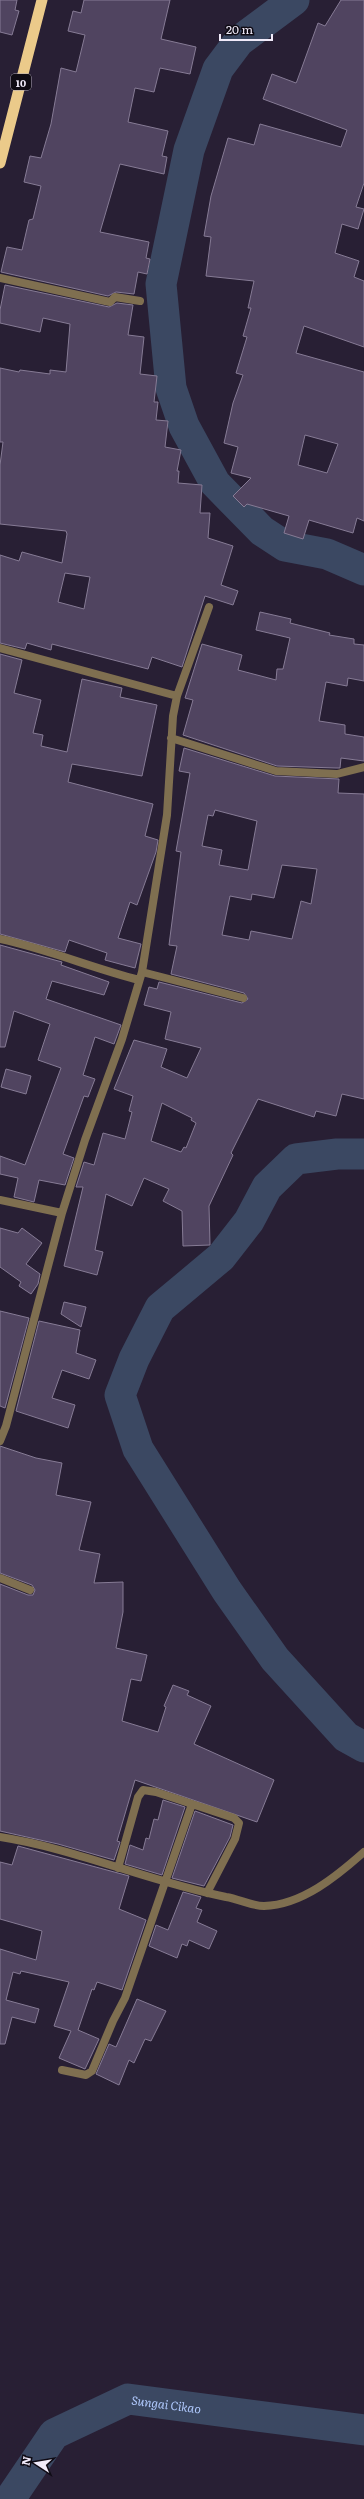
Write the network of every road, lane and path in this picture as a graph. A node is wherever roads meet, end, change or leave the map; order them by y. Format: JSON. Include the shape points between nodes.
{"nodes":[{"id":1,"x":42,"y":0,"type":"edge"},
{"id":2,"x":1,"y":152,"type":"edge"},
{"id":3,"x":0,"y":163,"type":"edge"},
{"id":4,"x":0,"y":278,"type":"edge"},
{"id":5,"x":140,"y":301,"type":"dead end"},
{"id":6,"x":209,"y":607,"type":"dead end"},
{"id":7,"x":0,"y":648,"type":"edge"},
{"id":8,"x":177,"y":696,"type":"junction"},
{"id":9,"x":171,"y":738,"type":"junction"},
{"id":10,"x":364,"y":767,"type":"edge"},
{"id":11,"x":0,"y":939,"type":"edge"},
{"id":12,"x":140,"y":976,"type":"junction"},
{"id":13,"x":243,"y":998,"type":"dead end"},
{"id":14,"x":0,"y":1200,"type":"edge"},
{"id":15,"x":62,"y":1213,"type":"junction"},
{"id":16,"x":0,"y":1441,"type":"edge"},
{"id":17,"x":0,"y":1578,"type":"edge"},
{"id":18,"x":30,"y":1590,"type":"dead end"},
{"id":19,"x":192,"y":1804,"type":"junction"},
{"id":20,"x":0,"y":1837,"type":"edge"},
{"id":21,"x":364,"y":1852,"type":"edge"},
{"id":22,"x":118,"y":1868,"type":"junction"},
{"id":23,"x":166,"y":1881,"type":"junction"},
{"id":24,"x":207,"y":1893,"type":"junction"},
{"id":25,"x":62,"y":2070,"type":"dead end"}],
"edges":[{"from":1,"to":2,"type":"highway","number":"10"},
{"from":2,"to":3,"type":"highway","number":"10"},
{"from":4,"to":5,"type":"street","via":[[103,301],[110,302],[115,297]]},
{"from":6,"to":8,"type":"street"},
{"from":7,"to":8,"type":"street"},
{"from":8,"to":9,"type":"street"},
{"from":9,"to":10,"type":"street","via":[[276,771],[337,774]]},
{"from":9,"to":12,"type":"street","via":[[166,815]]},
{"from":11,"to":12,"type":"street","via":[[100,970]]},
{"from":12,"to":13,"type":"street"},
{"from":12,"to":15,"type":"street","via":[[122,1039],[85,1140]]},
{"from":14,"to":15,"type":"street"},
{"from":15,"to":16,"type":"street"},
{"from":17,"to":18,"type":"street"},
{"from":19,"to":22,"type":"street","via":[[143,1790],[138,1797]]},
{"from":19,"to":23,"type":"street"},
{"from":19,"to":24,"type":"street","via":[[234,1818],[239,1823],[235,1839]]},
{"from":20,"to":22,"type":"street"},
{"from":21,"to":24,"type":"street","via":[[350,1865],[301,1897],[276,1904],[264,1906]]},
{"from":22,"to":23,"type":"street"},
{"from":23,"to":24,"type":"street"},
{"from":23,"to":25,"type":"street","via":[[125,1998],[92,2071],[86,2075]]}]}
